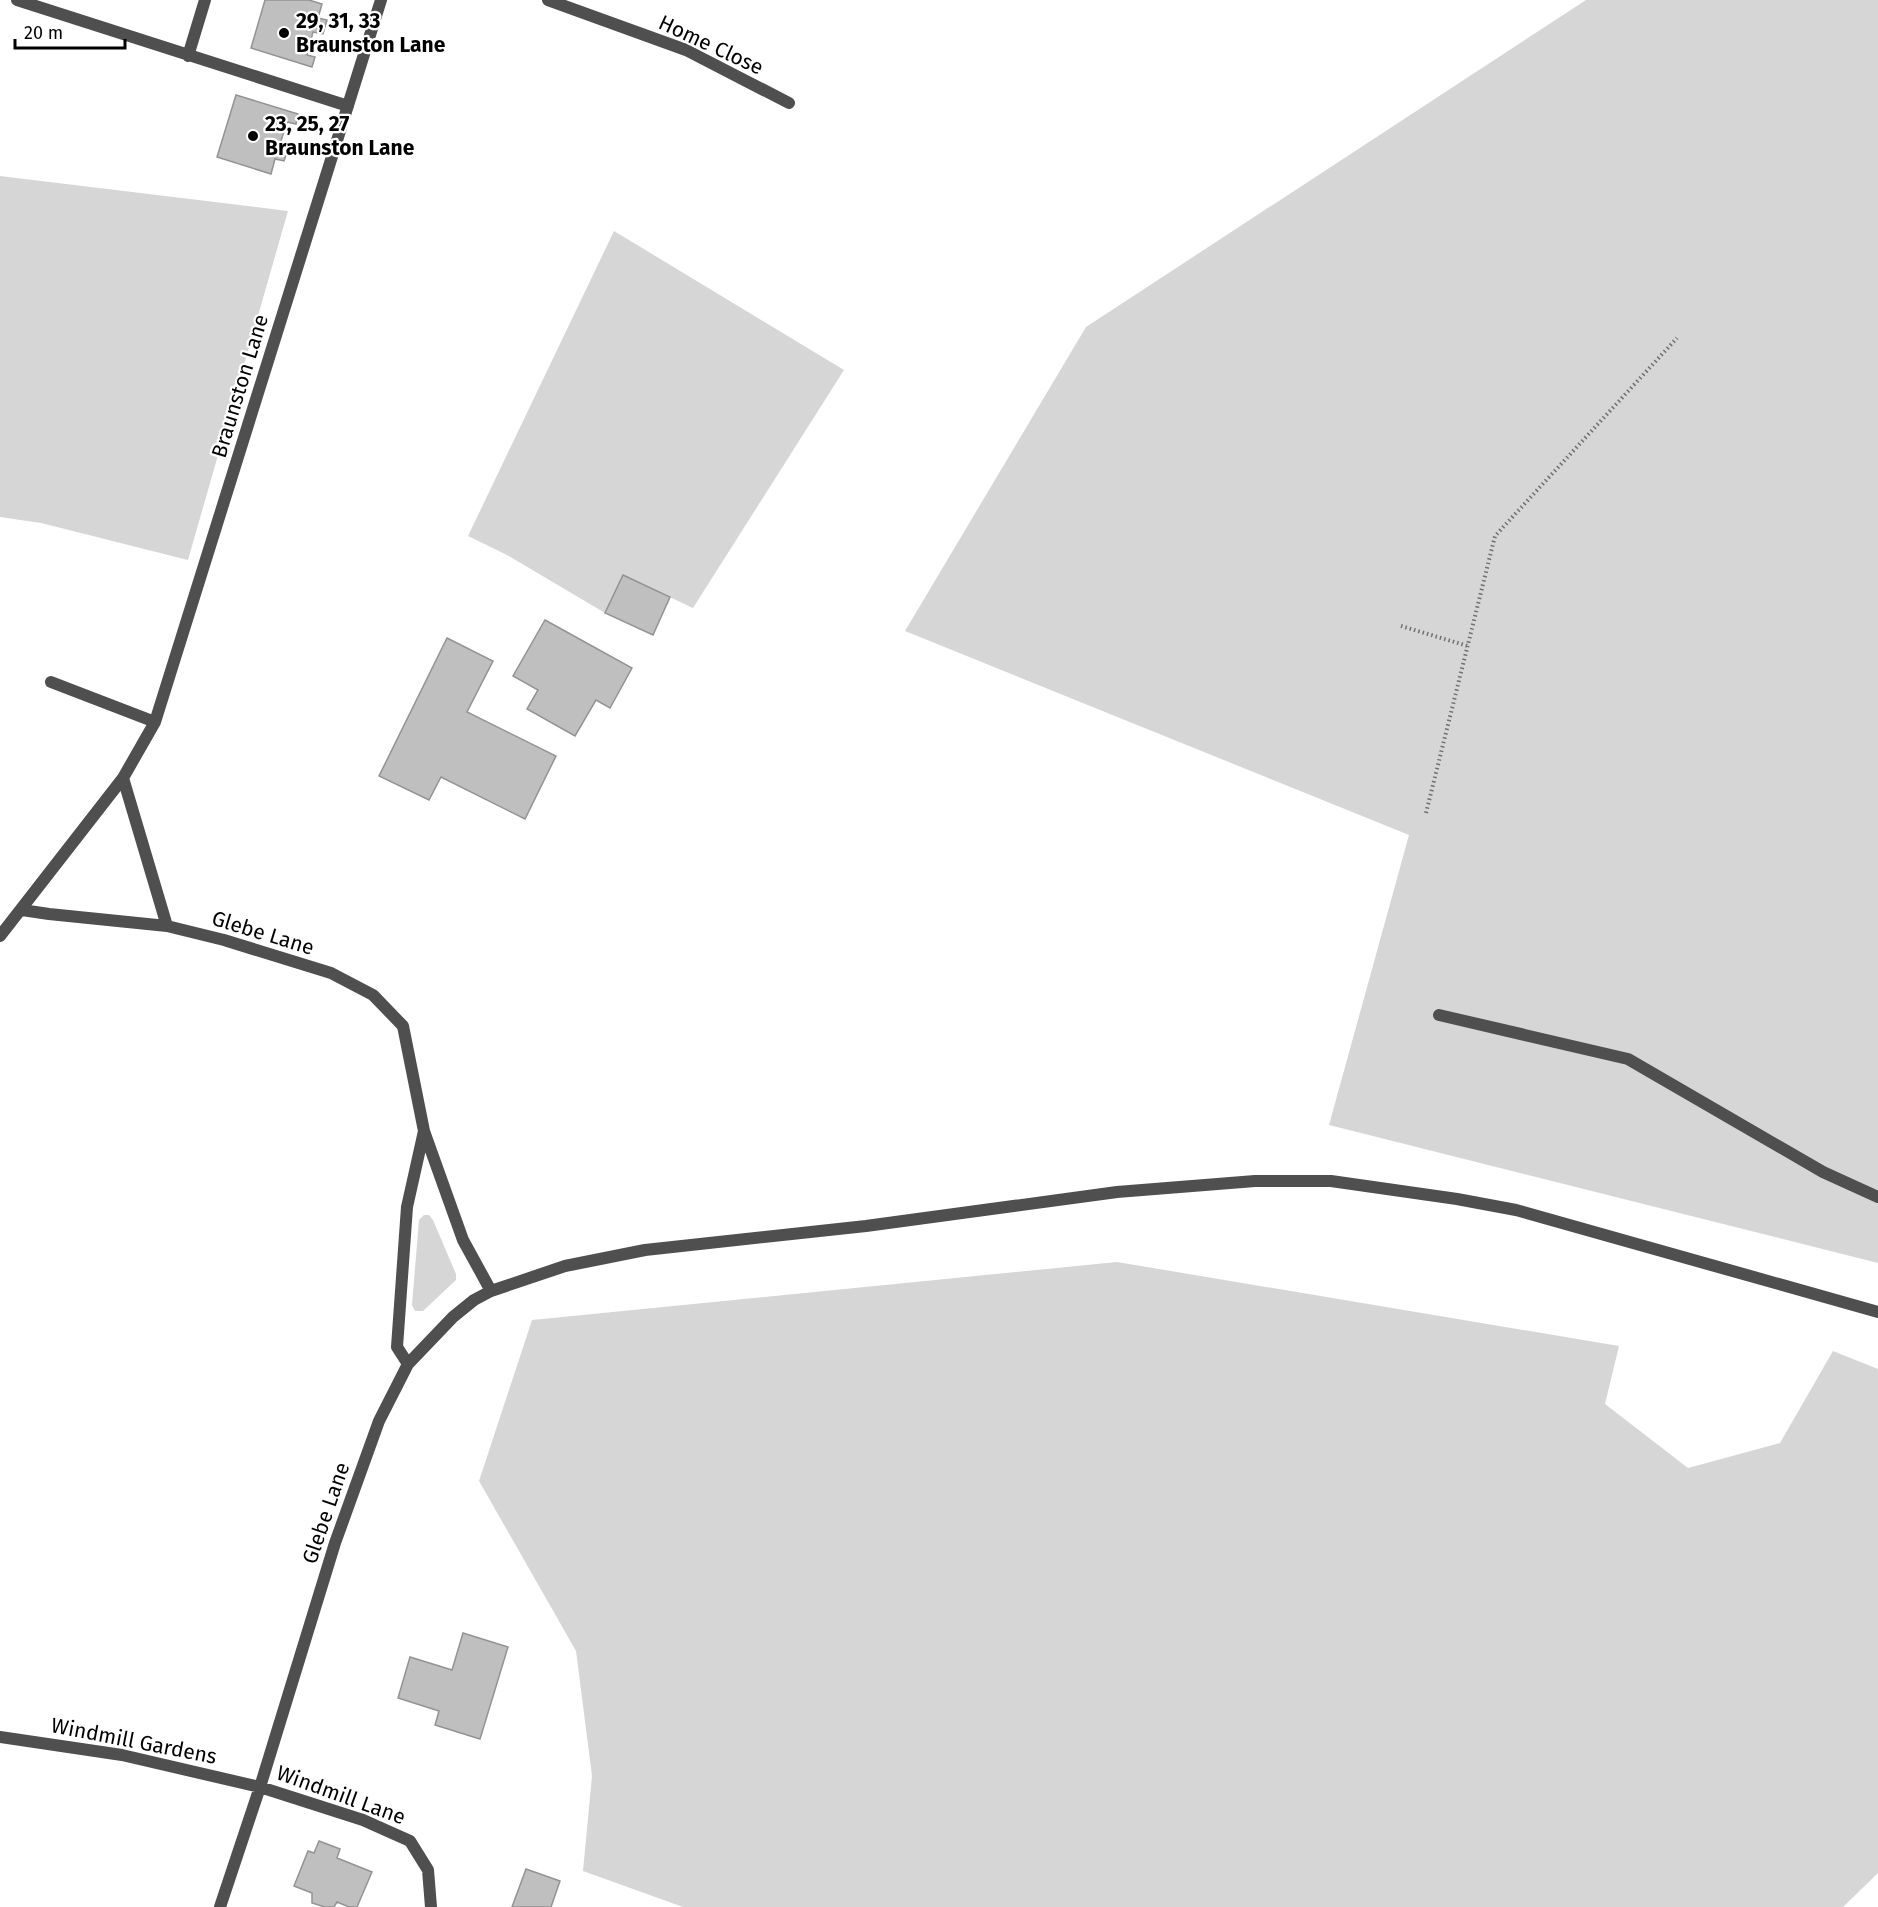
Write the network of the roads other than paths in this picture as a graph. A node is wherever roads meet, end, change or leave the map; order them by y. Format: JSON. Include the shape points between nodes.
{"nodes":[{"id":1,"x":16,"y":0,"type":"edge"},
{"id":2,"x":205,"y":0,"type":"edge"},
{"id":3,"x":381,"y":0,"type":"edge"},
{"id":4,"x":548,"y":0,"type":"edge"},
{"id":5,"x":188,"y":56,"type":"junction"},
{"id":6,"x":789,"y":103,"type":"dead end"},
{"id":7,"x":348,"y":106,"type":"junction"},
{"id":8,"x":51,"y":682,"type":"dead end"},
{"id":9,"x":154,"y":722,"type":"junction"},
{"id":10,"x":123,"y":778,"type":"junction"},
{"id":11,"x":22,"y":910,"type":"junction"},
{"id":12,"x":167,"y":926,"type":"junction"},
{"id":13,"x":0,"y":936,"type":"edge"},
{"id":14,"x":1438,"y":1015,"type":"dead end"},
{"id":15,"x":424,"y":1131,"type":"junction"},
{"id":16,"x":1878,"y":1197,"type":"edge"},
{"id":17,"x":491,"y":1291,"type":"junction"},
{"id":18,"x":1878,"y":1312,"type":"edge"},
{"id":19,"x":408,"y":1364,"type":"junction"},
{"id":20,"x":0,"y":1737,"type":"edge"},
{"id":21,"x":260,"y":1787,"type":"junction"},
{"id":22,"x":220,"y":1907,"type":"edge"},
{"id":23,"x":431,"y":1907,"type":"edge"}],
"edges":[{"from":1,"to":5,"type":"street"},
{"from":2,"to":5,"type":"street"},
{"from":3,"to":7,"type":"street","name":"Braunston Lane"},
{"from":4,"to":6,"type":"street","name":"Home Close","via":[[686,50]]},
{"from":5,"to":7,"type":"street"},
{"from":7,"to":9,"type":"street","name":"Braunston Lane"},
{"from":8,"to":9,"type":"street"},
{"from":9,"to":10,"type":"street","name":"Braunston Lane"},
{"from":10,"to":11,"type":"street","name":"Braunston Lane"},
{"from":10,"to":12,"type":"street"},
{"from":11,"to":12,"type":"street","name":"Glebe Lane"},
{"from":11,"to":13,"type":"street"},
{"from":12,"to":15,"type":"street","name":"Glebe Lane","via":[[331,973],[373,995],[403,1026]]},
{"from":14,"to":16,"type":"street","via":[[1628,1059],[1823,1172]]},
{"from":15,"to":17,"type":"street","name":"Glebe Lane","via":[[463,1240]]},
{"from":15,"to":19,"type":"street","name":"Glebe Lane","via":[[407,1207],[397,1347]]},
{"from":17,"to":18,"type":"street","via":[[565,1266],[645,1250],[866,1226],[1117,1192],[1255,1181],[1332,1181],[1516,1210]]},
{"from":17,"to":19,"type":"street","via":[[453,1317]]},
{"from":19,"to":21,"type":"street","name":"Glebe Lane","via":[[379,1421],[335,1543]]},
{"from":20,"to":21,"type":"street","name":"Windmill Gardens","via":[[122,1755]]},
{"from":21,"to":22,"type":"street","name":"Glebe Lane"},
{"from":21,"to":23,"type":"street","name":"Windmill Lane","via":[[363,1820],[410,1841],[428,1870]]}]}
